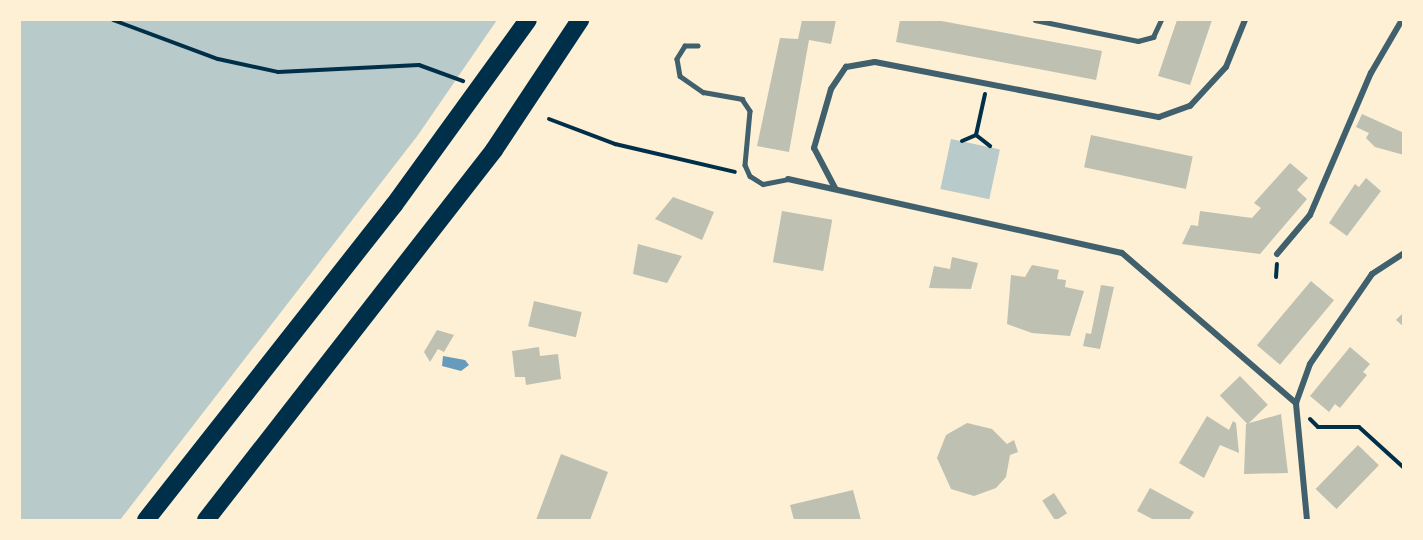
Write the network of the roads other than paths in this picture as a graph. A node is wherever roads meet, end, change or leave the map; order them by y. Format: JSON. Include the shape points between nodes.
{"nodes":[{"id":1,"x":528,"y":20,"type":"edge"},
{"id":2,"x":580,"y":20,"type":"edge"},
{"id":3,"x":1035,"y":20,"type":"edge"},
{"id":4,"x":1161,"y":20,"type":"edge"},
{"id":5,"x":1245,"y":20,"type":"edge"},
{"id":6,"x":1402,"y":20,"type":"edge"},
{"id":7,"x":698,"y":46,"type":"dead end"},
{"id":8,"x":788,"y":179,"type":"joint"},
{"id":9,"x":835,"y":188,"type":"junction"},
{"id":10,"x":1404,"y":253,"type":"edge"},
{"id":11,"x":1277,"y":254,"type":"dead end"},
{"id":12,"x":1296,"y":403,"type":"junction"},
{"id":13,"x":146,"y":520,"type":"edge"},
{"id":14,"x":206,"y":520,"type":"edge"},
{"id":15,"x":1307,"y":520,"type":"edge"}],
"edges":[{"from":1,"to":13,"type":"highway","via":[[394,205]]},
{"from":2,"to":14,"type":"highway","via":[[494,150]]},
{"from":3,"to":4,"type":"lane","via":[[1138,41],[1153,37]]},
{"from":5,"to":9,"type":"street","via":[[1226,67],[1190,106],[1159,117],[875,62],[846,67],[831,89],[814,148]]},
{"from":6,"to":11,"type":"street","via":[[1371,73],[1310,215]]},
{"from":7,"to":8,"type":"lane","via":[[685,46],[677,58],[680,76],[703,92],[742,99],[750,111],[745,165],[750,176],[763,184]]},
{"from":8,"to":9,"type":"street"},
{"from":9,"to":12,"type":"street","via":[[1122,253]]},
{"from":10,"to":12,"type":"street","via":[[1372,274],[1310,364]]},
{"from":12,"to":15,"type":"street"}]}
